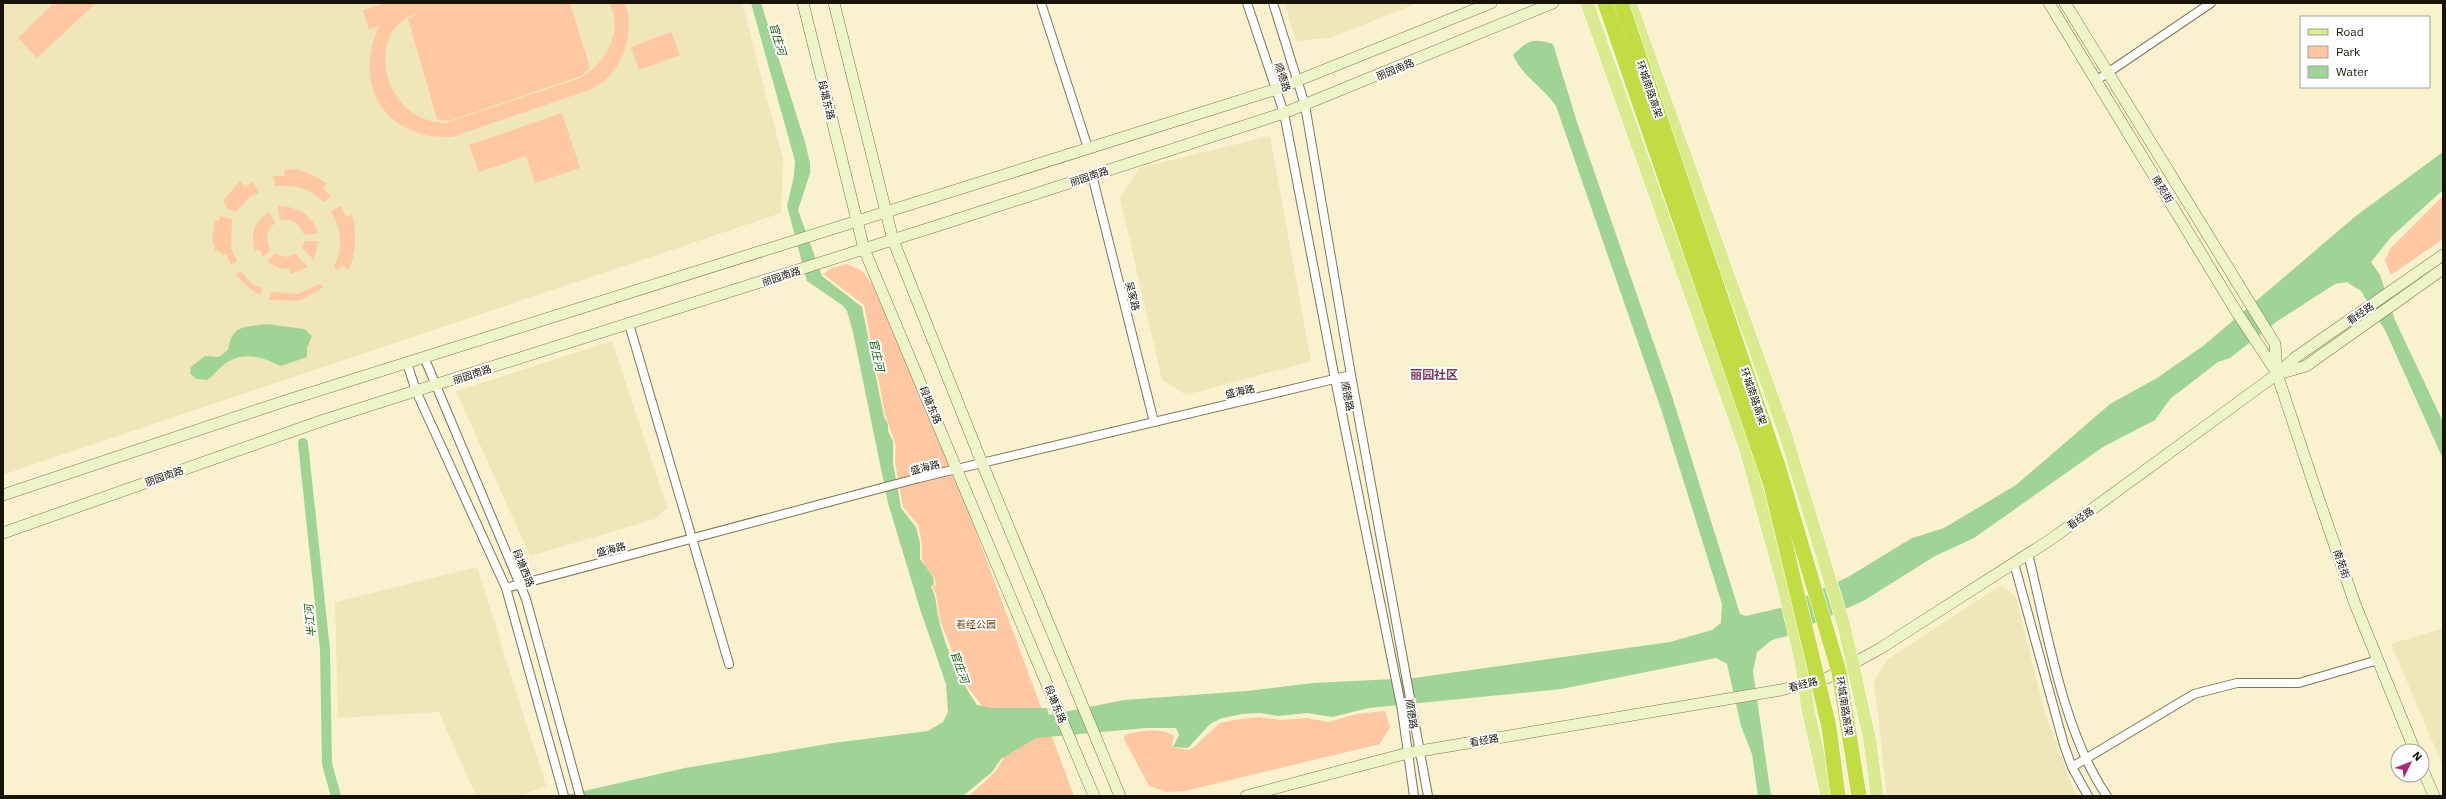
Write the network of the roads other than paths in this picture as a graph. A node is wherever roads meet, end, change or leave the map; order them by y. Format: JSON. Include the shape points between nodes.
{"nodes":[{"id":1,"x":803,"y":3,"type":"edge"},
{"id":2,"x":834,"y":3,"type":"edge"},
{"id":3,"x":1041,"y":3,"type":"edge"},
{"id":4,"x":1247,"y":3,"type":"edge"},
{"id":5,"x":1273,"y":3,"type":"edge"},
{"id":6,"x":1491,"y":3,"type":"edge"},
{"id":7,"x":1553,"y":3,"type":"edge"},
{"id":8,"x":1587,"y":3,"type":"edge"},
{"id":9,"x":1605,"y":3,"type":"edge"},
{"id":10,"x":1621,"y":3,"type":"edge"},
{"id":11,"x":1630,"y":3,"type":"edge"},
{"id":12,"x":2049,"y":3,"type":"edge"},
{"id":13,"x":2065,"y":3,"type":"edge"},
{"id":14,"x":2211,"y":3,"type":"edge"},
{"id":15,"x":2108,"y":73,"type":"junction"},
{"id":16,"x":2097,"y":80,"type":"junction"},
{"id":17,"x":1299,"y":82,"type":"junction"},
{"id":18,"x":1277,"y":89,"type":"junction"},
{"id":19,"x":1305,"y":105,"type":"junction"},
{"id":20,"x":1284,"y":113,"type":"junction"},
{"id":21,"x":1088,"y":148,"type":"junction"},
{"id":22,"x":1092,"y":175,"type":"junction"},
{"id":23,"x":886,"y":211,"type":"junction"},
{"id":24,"x":857,"y":220,"type":"junction"},
{"id":25,"x":893,"y":240,"type":"junction"},
{"id":26,"x":864,"y":249,"type":"junction"},
{"id":27,"x":2443,"y":255,"type":"edge"},
{"id":28,"x":2443,"y":270,"type":"edge"},
{"id":29,"x":629,"y":324,"type":"junction"},
{"id":30,"x":424,"y":357,"type":"junction"},
{"id":31,"x":407,"y":363,"type":"junction"},
{"id":32,"x":2278,"y":374,"type":"junction"},
{"id":33,"x":1351,"y":375,"type":"junction"},
{"id":34,"x":1334,"y":379,"type":"junction"},
{"id":35,"x":434,"y":386,"type":"junction"},
{"id":36,"x":416,"y":391,"type":"junction"},
{"id":37,"x":1154,"y":422,"type":"junction"},
{"id":38,"x":982,"y":463,"type":"junction"},
{"id":39,"x":958,"y":469,"type":"junction"},
{"id":40,"x":3,"y":495,"type":"edge"},
{"id":41,"x":3,"y":533,"type":"edge"},
{"id":42,"x":691,"y":539,"type":"junction"},
{"id":43,"x":2028,"y":554,"type":"junction"},
{"id":44,"x":2014,"y":563,"type":"junction"},
{"id":45,"x":519,"y":583,"type":"junction"},
{"id":46,"x":506,"y":588,"type":"junction"},
{"id":47,"x":2378,"y":660,"type":"junction"},
{"id":48,"x":729,"y":664,"type":"dead end"},
{"id":49,"x":1852,"y":664,"type":"junction"},
{"id":50,"x":1804,"y":684,"type":"junction"},
{"id":51,"x":2412,"y":743,"type":"edge"},
{"id":52,"x":1420,"y":750,"type":"junction"},
{"id":53,"x":1408,"y":753,"type":"junction"},
{"id":54,"x":2085,"y":759,"type":"junction"},
{"id":55,"x":2072,"y":767,"type":"junction"},
{"id":56,"x":2428,"y":783,"type":"edge"},
{"id":57,"x":564,"y":796,"type":"edge"},
{"id":58,"x":580,"y":796,"type":"edge"},
{"id":59,"x":1094,"y":796,"type":"edge"},
{"id":60,"x":1120,"y":796,"type":"edge"},
{"id":61,"x":1246,"y":796,"type":"edge"},
{"id":62,"x":1414,"y":796,"type":"edge"},
{"id":63,"x":1428,"y":796,"type":"edge"},
{"id":64,"x":1826,"y":796,"type":"edge"},
{"id":65,"x":1838,"y":796,"type":"edge"},
{"id":66,"x":1859,"y":796,"type":"edge"},
{"id":67,"x":1877,"y":796,"type":"edge"},
{"id":68,"x":2088,"y":796,"type":"edge"},
{"id":69,"x":2107,"y":796,"type":"edge"},
{"id":70,"x":2434,"y":796,"type":"edge"}],
"edges":[{"from":1,"to":24,"type":"main road","name":"段塘东路"},
{"from":2,"to":23,"type":"main road"},
{"from":3,"to":21,"type":"street"},
{"from":4,"to":18,"type":"street","name":"顺德路"},
{"from":5,"to":17,"type":"street","name":"顺德路"},
{"from":6,"to":17,"type":"main road"},
{"from":7,"to":19,"type":"main road","name":"丽园南路"},
{"from":8,"to":50,"type":"main road","via":[[1745,447],[1783,584]]},
{"from":9,"to":65,"type":"highway","name":"环城南路高架","bridge":true,"via":[[1771,486],[1829,727]]},
{"from":10,"to":66,"type":"highway","name":"环城南路高架","bridge":true,"via":[[1780,474],[1839,672]]},
{"from":11,"to":49,"type":"main road","via":[[1784,430],[1844,626]]},
{"from":12,"to":16,"type":"main road","name":"南苑街"},
{"from":13,"to":15,"type":"main road","name":"南苑街"},
{"from":14,"to":15,"type":"street"},
{"from":15,"to":16,"type":"street"},
{"from":15,"to":32,"type":"main road","name":"南苑街","via":[[2273,341]]},
{"from":16,"to":32,"type":"main road","name":"南苑街","via":[[2236,311]]},
{"from":17,"to":18,"type":"main road"},
{"from":17,"to":19,"type":"street","name":"顺德路"},
{"from":18,"to":20,"type":"street","name":"顺德路"},
{"from":18,"to":21,"type":"main road"},
{"from":19,"to":20,"type":"main road","name":"丽园南路"},
{"from":19,"to":33,"type":"street","name":"顺德路"},
{"from":20,"to":22,"type":"main road","name":"丽园南路"},
{"from":20,"to":34,"type":"street","name":"顺德路"},
{"from":21,"to":23,"type":"main road"},
{"from":22,"to":25,"type":"main road","name":"丽园南路"},
{"from":22,"to":37,"type":"street","name":"吴家路"},
{"from":23,"to":24,"type":"main road"},
{"from":23,"to":25,"type":"main road"},
{"from":24,"to":26,"type":"main road","name":"段塘东路"},
{"from":24,"to":30,"type":"main road"},
{"from":25,"to":26,"type":"main road","name":"丽园南路"},
{"from":25,"to":38,"type":"main road"},
{"from":26,"to":29,"type":"main road","name":"丽园南路"},
{"from":26,"to":39,"type":"main road","name":"段塘东路"},
{"from":27,"to":32,"type":"main road","name":"看经路","via":[[2296,357]]},
{"from":28,"to":32,"type":"main road","name":"看经路","via":[[2306,366]]},
{"from":29,"to":35,"type":"main road","name":"丽园南路"},
{"from":29,"to":42,"type":"street"},
{"from":30,"to":31,"type":"main road"},
{"from":30,"to":35,"type":"street","name":"段塘西路"},
{"from":31,"to":36,"type":"street"},
{"from":31,"to":40,"type":"main road"},
{"from":32,"to":43,"type":"main road","name":"看经路"},
{"from":32,"to":47,"type":"main road","name":"南苑街","via":[[2355,604]]},
{"from":33,"to":34,"type":"street","name":"盛海路"},
{"from":33,"to":52,"type":"street","name":"顺德路"},
{"from":34,"to":37,"type":"street","name":"盛海路"},
{"from":34,"to":53,"type":"street","name":"顺德路","via":[[1402,710]]},
{"from":35,"to":36,"type":"main road","name":"丽园南路"},
{"from":35,"to":45,"type":"street","name":"段塘西路"},
{"from":36,"to":41,"type":"main road","name":"丽园南路","via":[[324,420]]},
{"from":36,"to":46,"type":"street"},
{"from":37,"to":38,"type":"street","name":"盛海路"},
{"from":38,"to":39,"type":"street","name":"盛海路"},
{"from":38,"to":60,"type":"main road"},
{"from":39,"to":42,"type":"street","name":"盛海路"},
{"from":39,"to":59,"type":"main road","name":"段塘东路"},
{"from":42,"to":45,"type":"street","name":"盛海路"},
{"from":42,"to":48,"type":"street"},
{"from":43,"to":44,"type":"main road","name":"看经路"},
{"from":43,"to":54,"type":"street","via":[[2064,698]]},
{"from":44,"to":49,"type":"main road","name":"看经路"},
{"from":44,"to":55,"type":"street","via":[[2047,688]]},
{"from":45,"to":46,"type":"street","name":"盛海路"},
{"from":45,"to":58,"type":"street","name":"段塘西路","via":[[526,599]]},
{"from":46,"to":57,"type":"street"},
{"from":47,"to":51,"type":"main road","name":"南苑街"},
{"from":47,"to":54,"type":"street","via":[[2299,683],[2238,683],[2194,694]]},
{"from":49,"to":50,"type":"main road","name":"看经路","via":[[1828,678]]},
{"from":49,"to":67,"type":"main road","via":[[1870,741]]},
{"from":50,"to":52,"type":"main road","name":"看经路"},
{"from":50,"to":64,"type":"main road"},
{"from":52,"to":53,"type":"main road","name":"看经路"},
{"from":52,"to":63,"type":"street","name":"顺德路"},
{"from":53,"to":61,"type":"main road","name":"看经路"},
{"from":53,"to":62,"type":"street","name":"顺德路"},
{"from":54,"to":55,"type":"street"},
{"from":54,"to":69,"type":"street"},
{"from":55,"to":68,"type":"street"},
{"from":56,"to":70,"type":"main road"}]}
